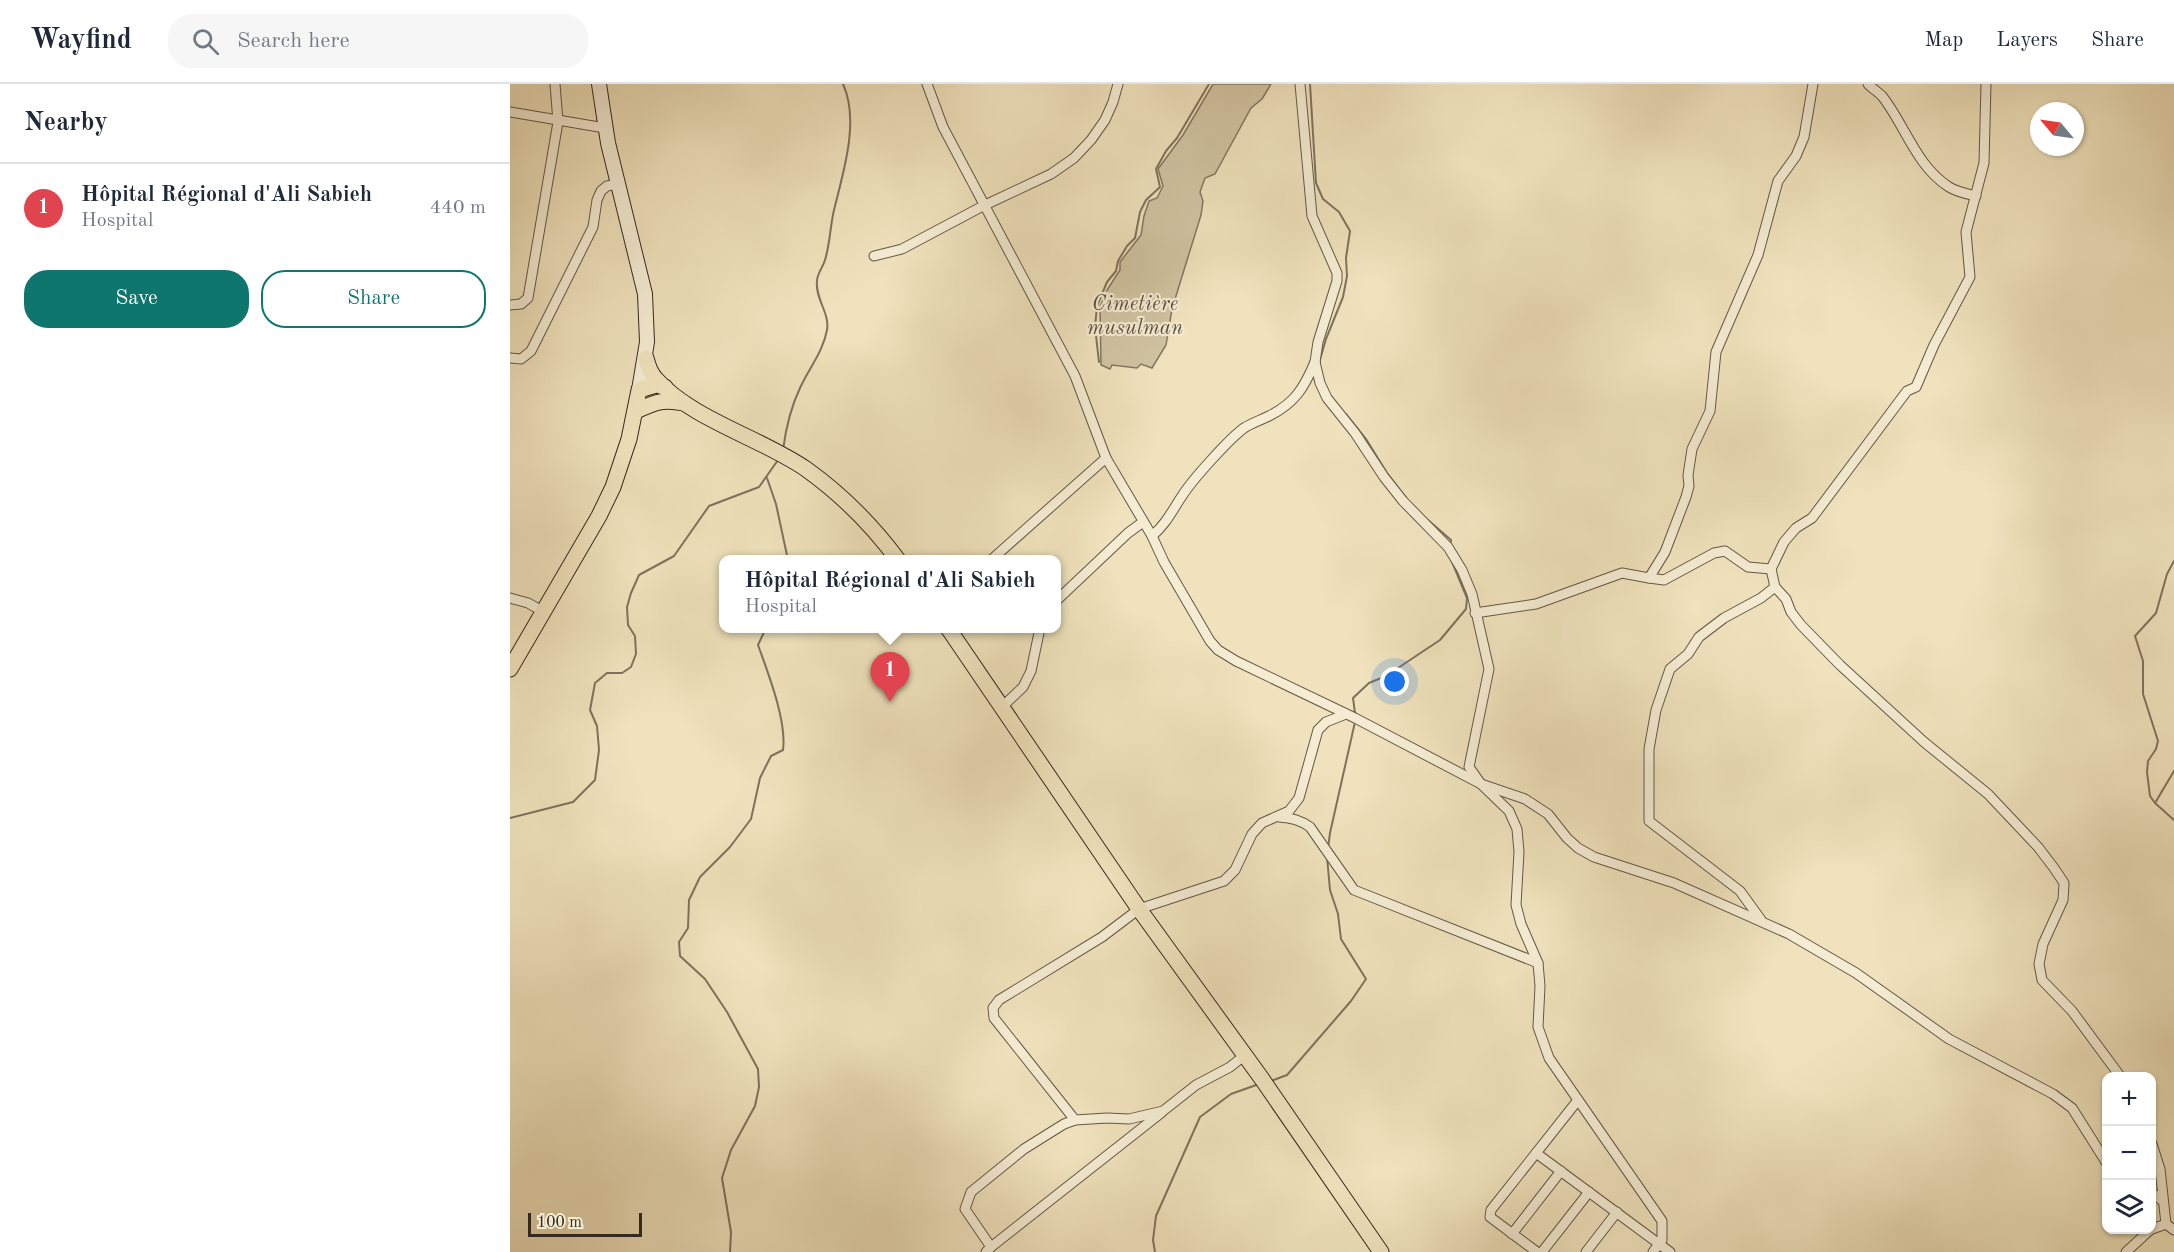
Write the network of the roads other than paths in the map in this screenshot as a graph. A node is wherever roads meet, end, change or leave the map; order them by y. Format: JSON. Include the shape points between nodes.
{"nodes":[{"id":1,"x":555,"y":84,"type":"edge"},
{"id":2,"x":599,"y":84,"type":"edge"},
{"id":3,"x":927,"y":84,"type":"edge"},
{"id":4,"x":1118,"y":84,"type":"edge"},
{"id":5,"x":1300,"y":84,"type":"edge"},
{"id":6,"x":1813,"y":84,"type":"edge"},
{"id":7,"x":1868,"y":84,"type":"edge"},
{"id":8,"x":1986,"y":84,"type":"edge"},
{"id":9,"x":510,"y":112,"type":"edge"},
{"id":10,"x":558,"y":122,"type":"junction"},
{"id":11,"x":605,"y":128,"type":"junction"},
{"id":12,"x":619,"y":184,"type":"junction"},
{"id":13,"x":1976,"y":196,"type":"junction"},
{"id":14,"x":983,"y":206,"type":"junction"},
{"id":15,"x":874,"y":256,"type":"dead end"},
{"id":16,"x":510,"y":305,"type":"edge"},
{"id":17,"x":510,"y":358,"type":"edge"},
{"id":18,"x":646,"y":358,"type":"junction"},
{"id":19,"x":1315,"y":362,"type":"junction"},
{"id":20,"x":664,"y":387,"type":"junction"},
{"id":21,"x":639,"y":390,"type":"junction"},
{"id":22,"x":685,"y":404,"type":"junction"},
{"id":23,"x":636,"y":411,"type":"junction"},
{"id":24,"x":1106,"y":458,"type":"junction"},
{"id":25,"x":1143,"y":522,"type":"junction"},
{"id":26,"x":1152,"y":536,"type":"junction"},
{"id":27,"x":894,"y":555,"type":"edge"},
{"id":28,"x":997,"y":555,"type":"edge"},
{"id":29,"x":1771,"y":569,"type":"junction"},
{"id":30,"x":1649,"y":578,"type":"junction"},
{"id":31,"x":1775,"y":587,"type":"junction"},
{"id":32,"x":1061,"y":596,"type":"edge"},
{"id":33,"x":510,"y":598,"type":"edge"},
{"id":34,"x":544,"y":612,"type":"junction"},
{"id":35,"x":1475,"y":612,"type":"junction"},
{"id":36,"x":951,"y":633,"type":"edge"},
{"id":37,"x":1039,"y":633,"type":"edge"},
{"id":38,"x":510,"y":669,"type":"edge"},
{"id":39,"x":1002,"y":707,"type":"junction"},
{"id":40,"x":1346,"y":714,"type":"junction"},
{"id":41,"x":1481,"y":784,"type":"junction"},
{"id":42,"x":1277,"y":817,"type":"junction"},
{"id":43,"x":1139,"y":909,"type":"junction"},
{"id":44,"x":1762,"y":922,"type":"junction"},
{"id":45,"x":1538,"y":963,"type":"junction"},
{"id":46,"x":1245,"y":1055,"type":"junction"},
{"id":47,"x":2116,"y":1072,"type":"edge"},
{"id":48,"x":1578,"y":1100,"type":"junction"},
{"id":49,"x":1162,"y":1112,"type":"junction"},
{"id":50,"x":1075,"y":1120,"type":"junction"},
{"id":51,"x":1536,"y":1153,"type":"junction"},
{"id":52,"x":2102,"y":1156,"type":"edge"},
{"id":53,"x":2156,"y":1158,"type":"edge"},
{"id":54,"x":1561,"y":1172,"type":"junction"},
{"id":55,"x":1589,"y":1192,"type":"junction"},
{"id":56,"x":2156,"y":1196,"type":"edge"},
{"id":57,"x":2163,"y":1201,"type":"junction"},
{"id":58,"x":1617,"y":1212,"type":"junction"},
{"id":59,"x":2170,"y":1227,"type":"edge"},
{"id":60,"x":1512,"y":1234,"type":"junction"},
{"id":61,"x":2146,"y":1234,"type":"edge"},
{"id":62,"x":1656,"y":1248,"type":"edge"},
{"id":63,"x":989,"y":1250,"type":"edge"},
{"id":64,"x":1381,"y":1252,"type":"edge"},
{"id":65,"x":1537,"y":1252,"type":"edge"},
{"id":66,"x":1542,"y":1252,"type":"edge"},
{"id":67,"x":1586,"y":1252,"type":"edge"},
{"id":68,"x":1670,"y":1252,"type":"edge"},
{"id":69,"x":2126,"y":1252,"type":"edge"}],
"edges":[{"from":1,"to":10,"type":"street"},
{"from":2,"to":11,"type":"main road"},
{"from":3,"to":14,"type":"street","via":[[943,128]]},
{"from":4,"to":14,"type":"street","via":[[1100,128],[1074,158],[1051,174]]},
{"from":5,"to":19,"type":"street","via":[[1312,216],[1337,281]]},
{"from":6,"to":30,"type":"street","via":[[1804,136],[1796,156],[1778,181],[1758,255],[1716,352],[1710,411],[1692,449],[1686,497],[1665,552]]},
{"from":7,"to":13,"type":"street","via":[[1882,96],[1933,174],[1953,189]]},
{"from":8,"to":13,"type":"street","via":[[1984,163]]},
{"from":9,"to":10,"type":"street"},
{"from":10,"to":11,"type":"street"},
{"from":10,"to":16,"type":"street","via":[[528,298],[521,304]]},
{"from":11,"to":12,"type":"main road"},
{"from":12,"to":17,"type":"street","via":[[601,191],[593,227],[531,351],[521,358]]},
{"from":12,"to":18,"type":"main road","via":[[645,294]]},
{"from":13,"to":29,"type":"street","via":[[1966,232],[1969,280],[1916,387],[1907,391],[1812,518],[1784,542]]},
{"from":14,"to":15,"type":"street","via":[[902,249]]},
{"from":14,"to":24,"type":"street","via":[[1074,376]]},
{"from":18,"to":20,"type":"main road","via":[[654,377]]},
{"from":18,"to":21,"type":"main road"},
{"from":19,"to":26,"type":"street","via":[[1296,397],[1283,409],[1238,433],[1183,494],[1165,525]]},
{"from":19,"to":35,"type":"street","via":[[1327,398],[1384,477],[1415,515],[1448,546],[1472,594]]},
{"from":20,"to":21,"type":"main road"},
{"from":20,"to":22,"type":"main road"},
{"from":21,"to":23,"type":"main road"},
{"from":22,"to":23,"type":"main road","via":[[656,401]]},
{"from":22,"to":27,"type":"main road","via":[[767,446],[829,486],[869,524]]},
{"from":23,"to":34,"type":"main road","via":[[614,487]]},
{"from":24,"to":25,"type":"street"},
{"from":24,"to":28,"type":"street"},
{"from":25,"to":26,"type":"street"},
{"from":25,"to":32,"type":"street"},
{"from":26,"to":40,"type":"street","via":[[1218,650]]},
{"from":29,"to":30,"type":"street","via":[[1748,567],[1725,551],[1664,580]]},
{"from":29,"to":31,"type":"street"},
{"from":30,"to":35,"type":"street","via":[[1622,573],[1536,604]]},
{"from":31,"to":44,"type":"street","via":[[1724,618],[1671,669],[1656,710],[1649,749],[1649,821],[1740,891]]},
{"from":31,"to":47,"type":"street","via":[[1801,625],[1862,687],[1988,794],[2054,868],[2064,884],[2063,900],[2043,944],[2039,964],[2042,980],[2072,1011]]},
{"from":33,"to":34,"type":"street"},
{"from":34,"to":38,"type":"main road"},
{"from":35,"to":41,"type":"street","via":[[1489,669],[1469,766]]},
{"from":36,"to":39,"type":"main road"},
{"from":37,"to":39,"type":"street","via":[[1023,687]]},
{"from":39,"to":43,"type":"main road"},
{"from":40,"to":41,"type":"street"},
{"from":40,"to":42,"type":"street","via":[[1318,730],[1299,798],[1289,811]]},
{"from":41,"to":44,"type":"street","via":[[1525,799],[1548,814],[1578,848],[1594,857],[1660,878]]},
{"from":41,"to":45,"type":"street","via":[[1509,811],[1517,829],[1516,905]]},
{"from":42,"to":43,"type":"street","via":[[1262,823],[1252,834],[1235,870],[1224,881]]},
{"from":42,"to":45,"type":"street","via":[[1310,826],[1354,890]]},
{"from":43,"to":46,"type":"main road"},
{"from":43,"to":50,"type":"street","via":[[1102,937],[999,1000],[993,1008],[994,1018]]},
{"from":44,"to":52,"type":"street","via":[[1789,933],[1856,973],[1948,1040],[2053,1094],[2072,1108]]},
{"from":45,"to":48,"type":"street","via":[[1538,1027],[1549,1058]]},
{"from":46,"to":49,"type":"street","via":[[1196,1084]]},
{"from":46,"to":64,"type":"main road"},
{"from":48,"to":51,"type":"street"},
{"from":48,"to":62,"type":"street","via":[[1662,1221],[1662,1240]]},
{"from":49,"to":50,"type":"street","via":[[1129,1119]]},
{"from":49,"to":63,"type":"street"},
{"from":50,"to":63,"type":"street","via":[[1024,1149],[971,1192],[966,1209]]},
{"from":51,"to":54,"type":"street"},
{"from":51,"to":60,"type":"street","via":[[1491,1210],[1490,1217]]},
{"from":53,"to":57,"type":"street"},
{"from":54,"to":55,"type":"street"},
{"from":54,"to":60,"type":"street"},
{"from":55,"to":58,"type":"street"},
{"from":55,"to":66,"type":"street"},
{"from":56,"to":57,"type":"street"},
{"from":57,"to":59,"type":"street"},
{"from":58,"to":62,"type":"street"},
{"from":58,"to":67,"type":"street"},
{"from":60,"to":65,"type":"street"},
{"from":61,"to":69,"type":"street"},
{"from":62,"to":68,"type":"street"}]}
